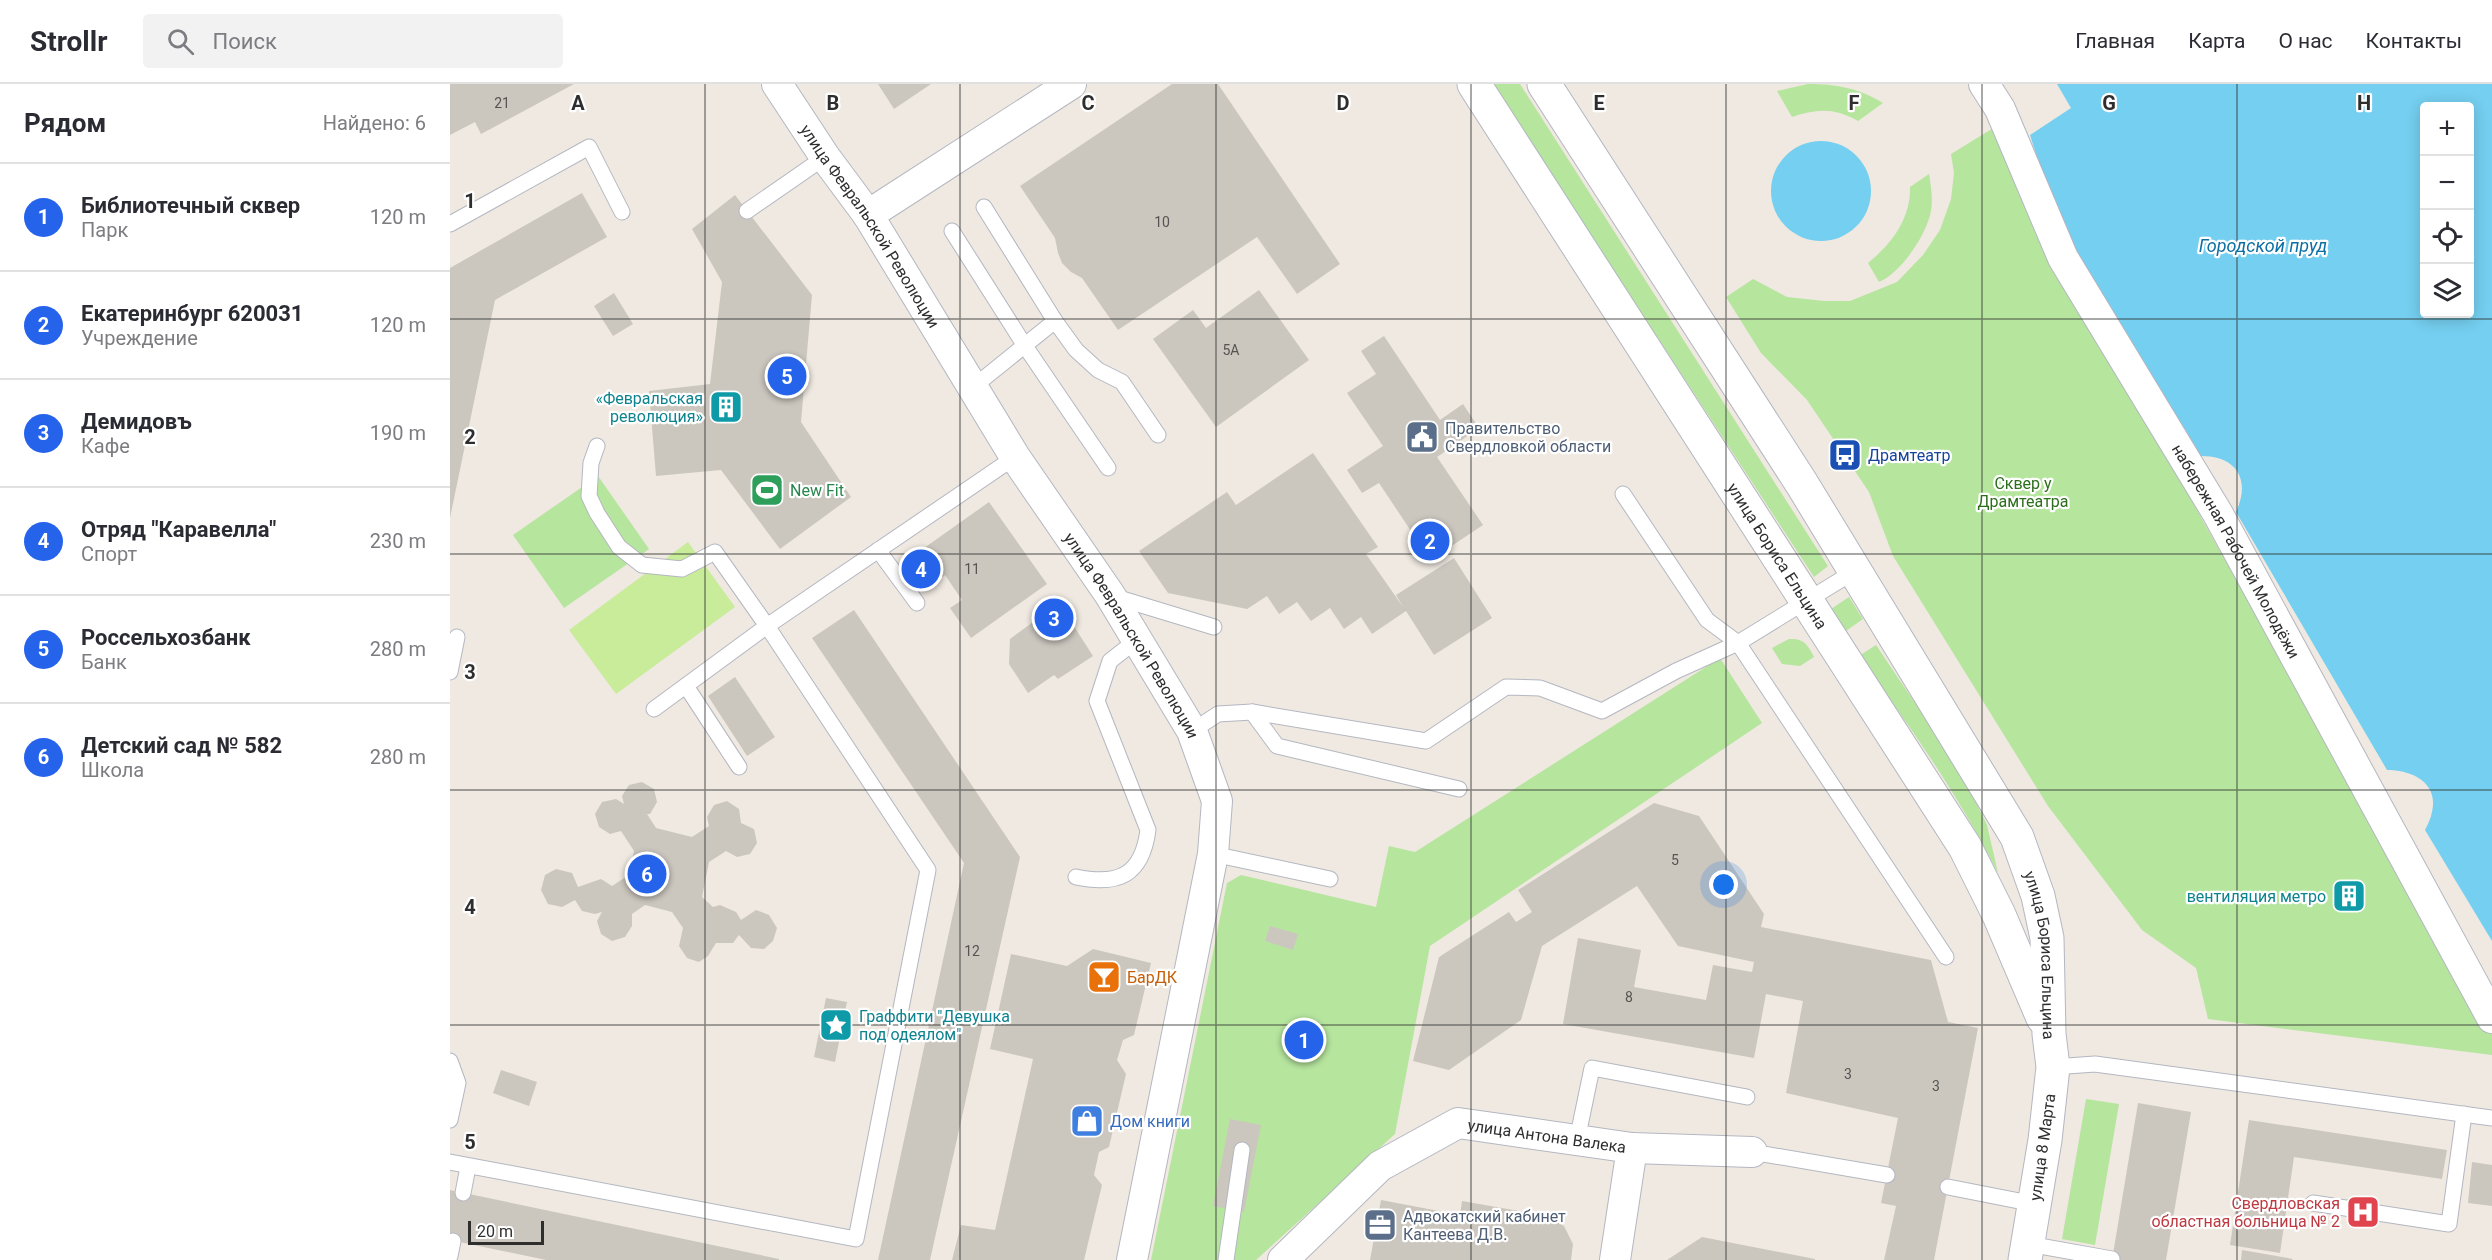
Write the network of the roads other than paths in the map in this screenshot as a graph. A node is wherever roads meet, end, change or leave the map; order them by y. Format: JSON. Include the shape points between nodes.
{"nodes":[{"id":1,"x":777,"y":84,"type":"edge"},
{"id":2,"x":1071,"y":84,"type":"edge"},
{"id":3,"x":1474,"y":84,"type":"edge"},
{"id":4,"x":1544,"y":84,"type":"edge"},
{"id":5,"x":1984,"y":84,"type":"edge"},
{"id":6,"x":825,"y":157,"type":"junction"},
{"id":7,"x":984,"y":207,"type":"dead end"},
{"id":8,"x":622,"y":212,"type":"dead end"},
{"id":9,"x":747,"y":212,"type":"dead end"},
{"id":10,"x":868,"y":215,"type":"junction"},
{"id":11,"x":450,"y":224,"type":"edge"},
{"id":12,"x":952,"y":231,"type":"dead end"},
{"id":13,"x":1055,"y":321,"type":"junction"},
{"id":14,"x":1025,"y":346,"type":"junction"},
{"id":15,"x":972,"y":388,"type":"junction"},
{"id":16,"x":1158,"y":435,"type":"dead end"},
{"id":17,"x":597,"y":446,"type":"dead end"},
{"id":18,"x":1015,"y":457,"type":"junction"},
{"id":19,"x":1108,"y":468,"type":"dead end"},
{"id":20,"x":1623,"y":494,"type":"dead end"},
{"id":21,"x":879,"y":550,"type":"junction"},
{"id":22,"x":1855,"y":571,"type":"junction"},
{"id":23,"x":1110,"y":595,"type":"junction"},
{"id":24,"x":1808,"y":601,"type":"junction"},
{"id":25,"x":917,"y":603,"type":"dead end"},
{"id":26,"x":767,"y":626,"type":"junction"},
{"id":27,"x":1214,"y":627,"type":"dead end"},
{"id":28,"x":457,"y":637,"type":"dead end"},
{"id":29,"x":1138,"y":639,"type":"junction"},
{"id":30,"x":1738,"y":643,"type":"junction"},
{"id":31,"x":450,"y":672,"type":"edge"},
{"id":32,"x":686,"y":686,"type":"junction"},
{"id":33,"x":654,"y":709,"type":"dead end"},
{"id":34,"x":1252,"y":712,"type":"junction"},
{"id":35,"x":1192,"y":731,"type":"junction"},
{"id":36,"x":739,"y":767,"type":"dead end"},
{"id":37,"x":1459,"y":789,"type":"dead end"},
{"id":38,"x":1213,"y":854,"type":"junction"},
{"id":39,"x":1076,"y":877,"type":"dead end"},
{"id":40,"x":1330,"y":879,"type":"dead end"},
{"id":41,"x":1946,"y":957,"type":"dead end"},
{"id":42,"x":2492,"y":1018,"type":"edge"},
{"id":43,"x":2049,"y":1034,"type":"junction"},
{"id":44,"x":450,"y":1061,"type":"edge"},
{"id":45,"x":2053,"y":1067,"type":"junction"},
{"id":46,"x":1748,"y":1097,"type":"dead end"},
{"id":47,"x":2464,"y":1114,"type":"junction"},
{"id":48,"x":2492,"y":1118,"type":"edge"},
{"id":49,"x":450,"y":1120,"type":"edge"},
{"id":50,"x":1577,"y":1140,"type":"junction"},
{"id":51,"x":1632,"y":1148,"type":"junction"},
{"id":52,"x":1242,"y":1150,"type":"dead end"},
{"id":53,"x":1752,"y":1152,"type":"joint"},
{"id":54,"x":450,"y":1162,"type":"edge"},
{"id":55,"x":468,"y":1167,"type":"junction"},
{"id":56,"x":1887,"y":1175,"type":"dead end"},
{"id":57,"x":1948,"y":1187,"type":"dead end"},
{"id":58,"x":463,"y":1193,"type":"dead end"},
{"id":59,"x":2313,"y":1203,"type":"dead end"},
{"id":60,"x":2034,"y":1204,"type":"junction"},
{"id":61,"x":453,"y":1241,"type":"dead end"},
{"id":62,"x":1312,"y":1250,"type":"edge"},
{"id":63,"x":2027,"y":1252,"type":"edge"},
{"id":64,"x":450,"y":1256,"type":"edge"},
{"id":65,"x":2112,"y":1259,"type":"edge"},
{"id":66,"x":1132,"y":1260,"type":"edge"},
{"id":67,"x":1226,"y":1260,"type":"edge"},
{"id":68,"x":1283,"y":1260,"type":"edge"},
{"id":69,"x":1615,"y":1260,"type":"edge"}],
"edges":[{"from":1,"to":6,"type":"street","name":"улица Февральской Революции"},
{"from":2,"to":10,"type":"street"},
{"from":3,"to":24,"type":"street","name":"улица Бориса Ельцина"},
{"from":4,"to":22,"type":"street","name":"улица Бориса Ельцина"},
{"from":5,"to":42,"type":"street","name":"набережная Рабочей Молодёжи","via":[[2000,108],[2063,258],[2218,514]]},
{"from":6,"to":9,"type":"lane"},
{"from":6,"to":10,"type":"street","name":"улица Февральской Революции"},
{"from":7,"to":13,"type":"lane"},
{"from":8,"to":11,"type":"lane","via":[[589,147]]},
{"from":10,"to":15,"type":"street","name":"улица Февральской Революции"},
{"from":12,"to":14,"type":"lane"},
{"from":13,"to":14,"type":"lane"},
{"from":13,"to":16,"type":"lane","via":[[1076,350],[1098,370],[1122,382]]},
{"from":14,"to":15,"type":"lane"},
{"from":14,"to":19,"type":"lane"},
{"from":15,"to":18,"type":"street","name":"улица Февральской Революции"},
{"from":17,"to":26,"type":"lane","via":[[591,463],[590,496],[620,546],[642,565],[682,569],[715,552]]},
{"from":18,"to":21,"type":"lane"},
{"from":18,"to":23,"type":"street","name":"улица Февральской Революции"},
{"from":20,"to":30,"type":"lane","via":[[1707,620]]},
{"from":21,"to":25,"type":"lane"},
{"from":21,"to":26,"type":"lane"},
{"from":22,"to":24,"type":"lane"},
{"from":22,"to":43,"type":"street","name":"улица Бориса Ельцина","via":[[2017,837],[2038,896],[2047,938]]},
{"from":23,"to":27,"type":"lane"},
{"from":23,"to":29,"type":"street","name":"улица Февральской Революции"},
{"from":24,"to":30,"type":"lane"},
{"from":24,"to":43,"type":"street","name":"улица Бориса Ельцина","via":[[1965,847],[1999,915]]},
{"from":26,"to":32,"type":"lane"},
{"from":26,"to":55,"type":"lane","via":[[928,870],[856,1239]]},
{"from":28,"to":31,"type":"lane"},
{"from":29,"to":35,"type":"street","name":"улица Февральской Революции"},
{"from":29,"to":39,"type":"lane","via":[[1110,661],[1097,701],[1148,830],[1145,849],[1138,863],[1112,879]]},
{"from":30,"to":34,"type":"lane","via":[[1602,711],[1540,688],[1506,687],[1426,741]]},
{"from":30,"to":41,"type":"lane"},
{"from":32,"to":33,"type":"lane"},
{"from":32,"to":36,"type":"lane"},
{"from":34,"to":35,"type":"lane","via":[[1218,714]]},
{"from":34,"to":37,"type":"lane","via":[[1277,746]]},
{"from":35,"to":38,"type":"street","name":"улица Февральской Революции","via":[[1217,801]]},
{"from":38,"to":40,"type":"lane"},
{"from":38,"to":66,"type":"street","name":"улица Февральской Революции"},
{"from":43,"to":45,"type":"street","name":"улица 8 Марта"},
{"from":44,"to":49,"type":"lane","via":[[458,1083]]},
{"from":45,"to":47,"type":"lane","via":[[2095,1064]]},
{"from":45,"to":60,"type":"street","name":"улица 8 Марта"},
{"from":46,"to":50,"type":"lane","via":[[1592,1068]]},
{"from":47,"to":48,"type":"lane"},
{"from":47,"to":59,"type":"lane","via":[[2449,1224]]},
{"from":50,"to":51,"type":"street","name":"улица Антона Валека"},
{"from":50,"to":62,"type":"street","name":"улица Антона Валека","via":[[1458,1123],[1380,1166]]},
{"from":51,"to":53,"type":"street","name":"улица Антона Валека"},
{"from":51,"to":69,"type":"street"},
{"from":52,"to":67,"type":"lane"},
{"from":53,"to":56,"type":"lane"},
{"from":54,"to":55,"type":"lane"},
{"from":55,"to":58,"type":"lane"},
{"from":57,"to":60,"type":"lane"},
{"from":60,"to":63,"type":"street","name":"улица 8 Марта"},
{"from":61,"to":64,"type":"lane"},
{"from":62,"to":68,"type":"street","name":"улица Антона Валека"},
{"from":63,"to":65,"type":"lane"}]}
